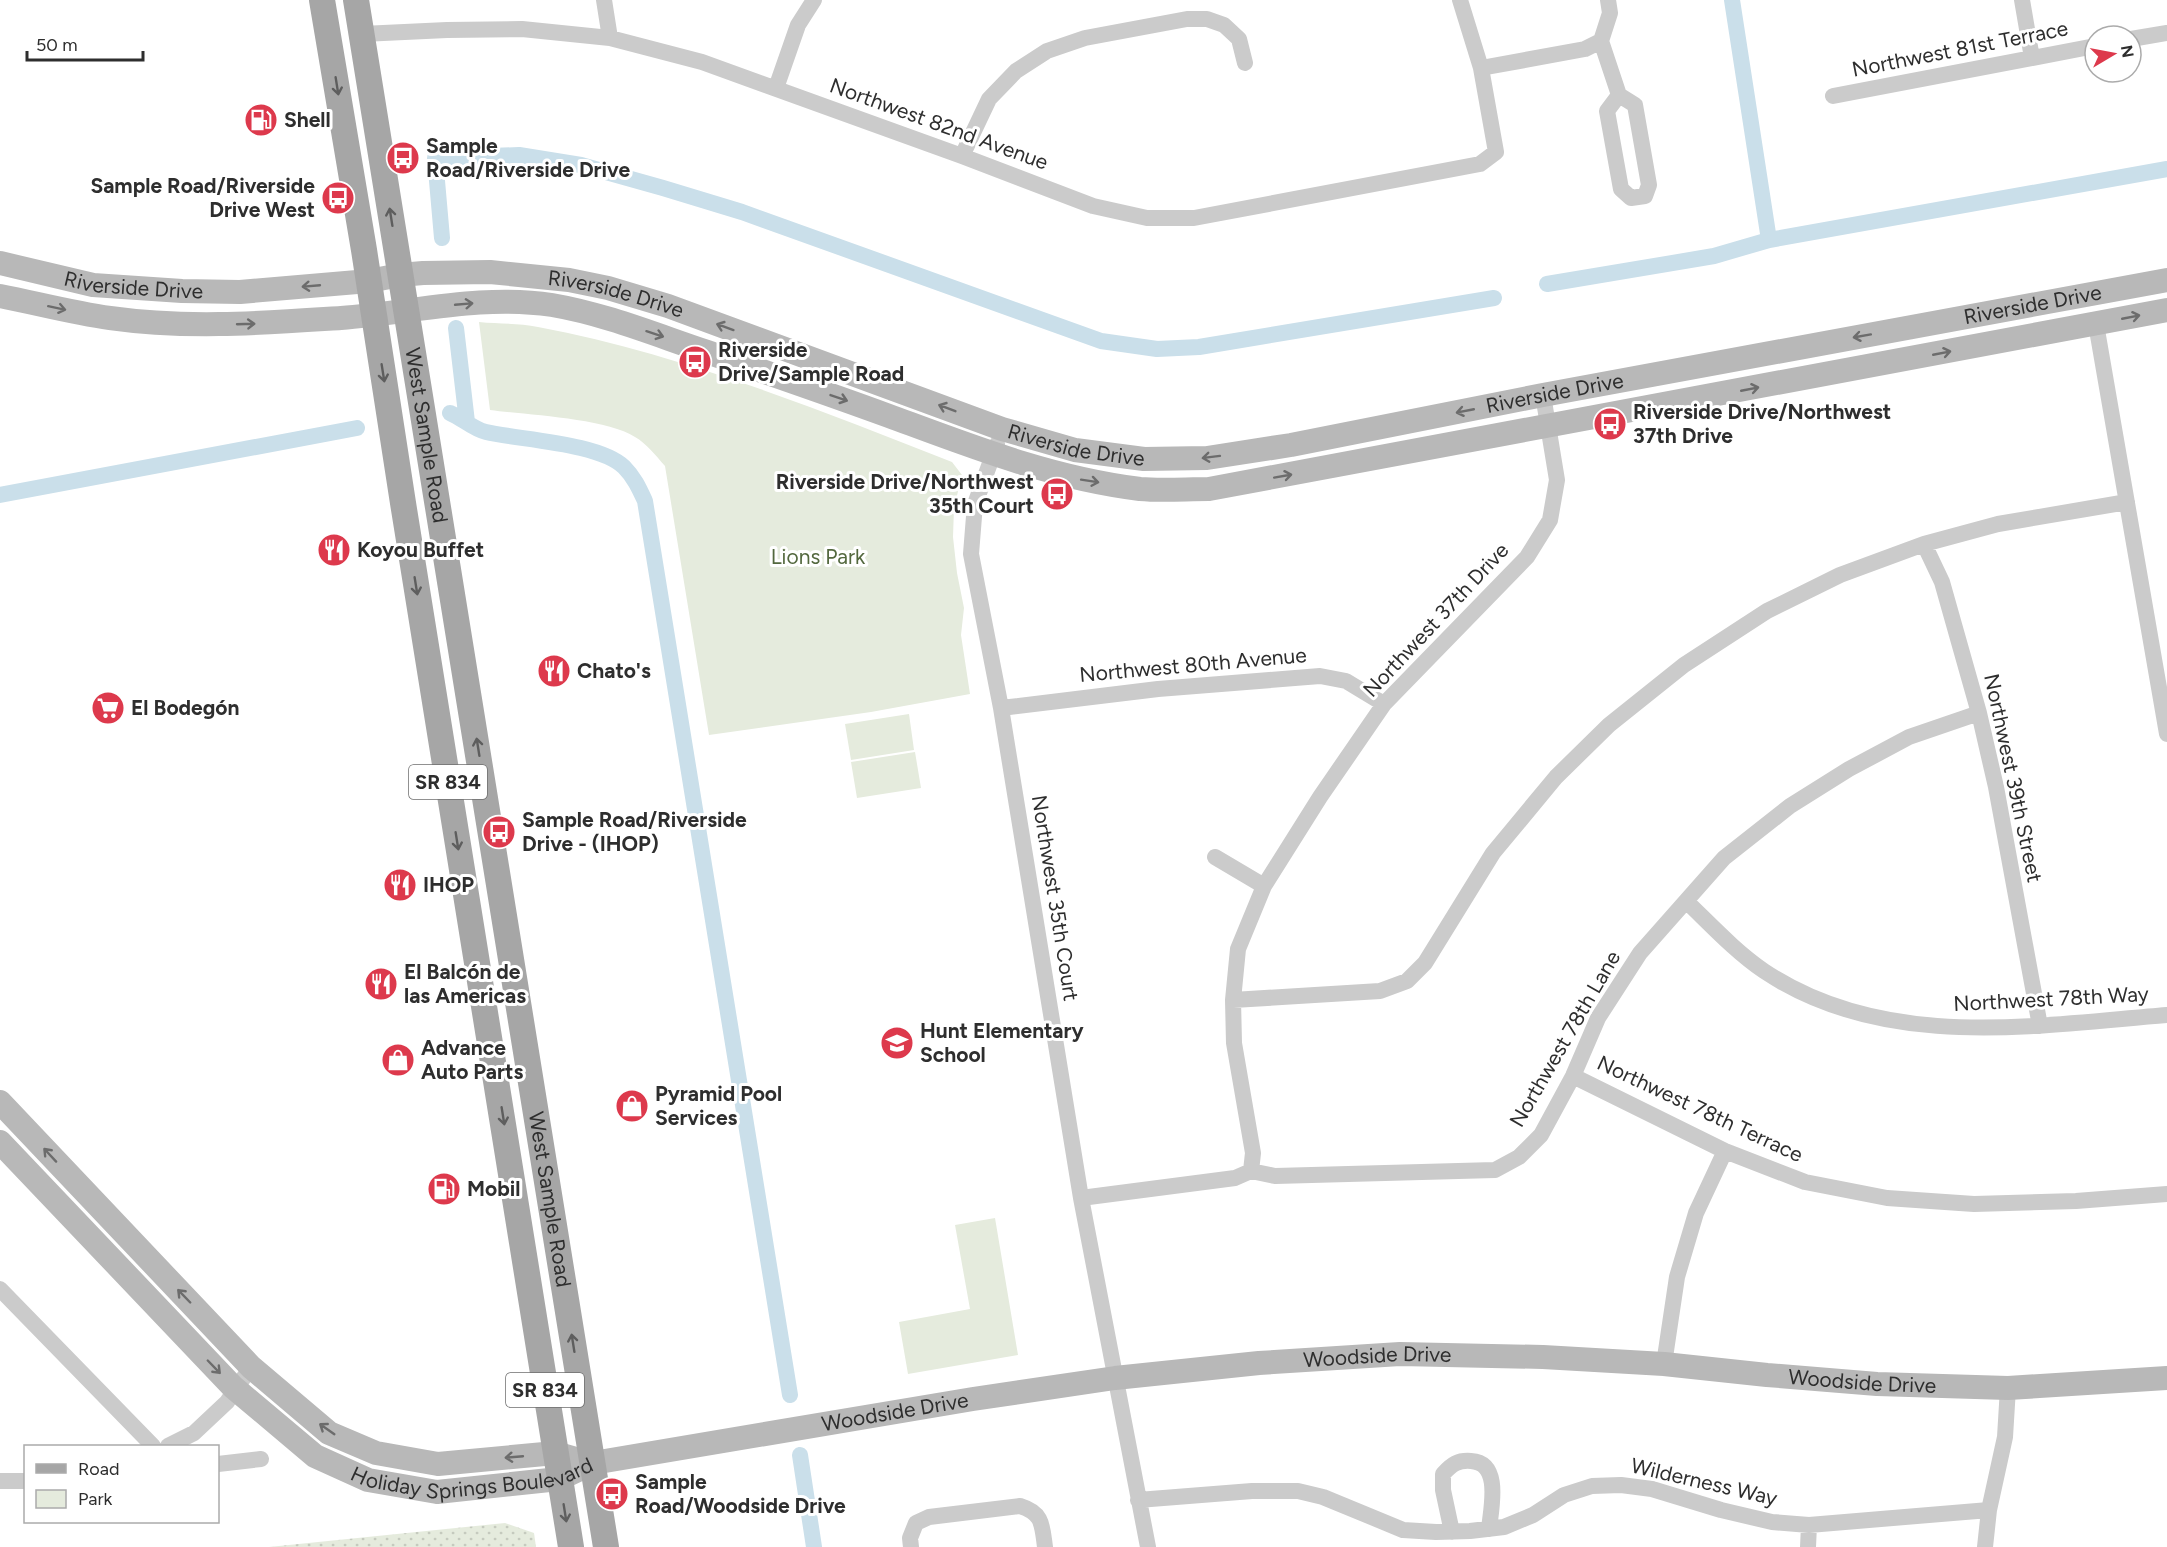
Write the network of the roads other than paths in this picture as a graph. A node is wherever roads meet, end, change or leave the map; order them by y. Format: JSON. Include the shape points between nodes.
{"nodes":[{"id":1,"x":322,"y":0,"type":"edge"},
{"id":2,"x":356,"y":0,"type":"edge"},
{"id":3,"x":604,"y":0,"type":"edge"},
{"id":4,"x":814,"y":0,"type":"edge"},
{"id":5,"x":1460,"y":0,"type":"edge"},
{"id":6,"x":1608,"y":0,"type":"edge"},
{"id":7,"x":2022,"y":0,"type":"edge"},
{"id":8,"x":2167,"y":33,"type":"edge"},
{"id":9,"x":362,"y":34,"type":"junction"},
{"id":10,"x":2143,"y":37,"type":"edge"},
{"id":11,"x":610,"y":38,"type":"junction"},
{"id":12,"x":1601,"y":41,"type":"junction"},
{"id":13,"x":2083,"y":48,"type":"edge"},
{"id":14,"x":2032,"y":58,"type":"junction"},
{"id":15,"x":1245,"y":63,"type":"dead end"},
{"id":16,"x":1480,"y":68,"type":"junction"},
{"id":17,"x":776,"y":88,"type":"junction"},
{"id":18,"x":1619,"y":96,"type":"junction"},
{"id":19,"x":1833,"y":96,"type":"dead end"},
{"id":20,"x":962,"y":156,"type":"junction"},
{"id":21,"x":0,"y":263,"type":"edge"},
{"id":22,"x":400,"y":275,"type":"junction"},
{"id":23,"x":2167,"y":280,"type":"edge"},
{"id":24,"x":369,"y":281,"type":"junction"},
{"id":25,"x":0,"y":296,"type":"edge"},
{"id":26,"x":406,"y":309,"type":"junction"},
{"id":27,"x":2167,"y":310,"type":"edge"},
{"id":28,"x":374,"y":315,"type":"junction"},
{"id":29,"x":2096,"y":324,"type":"junction"},
{"id":30,"x":1543,"y":395,"type":"junction"},
{"id":31,"x":1548,"y":427,"type":"junction"},
{"id":32,"x":1002,"y":429,"type":"junction"},
{"id":33,"x":993,"y":455,"type":"junction"},
{"id":34,"x":2127,"y":502,"type":"junction"},
{"id":35,"x":1924,"y":544,"type":"junction"},
{"id":36,"x":432,"y":686,"type":"junction"},
{"id":37,"x":1384,"y":704,"type":"junction"},
{"id":38,"x":1001,"y":708,"type":"junction"},
{"id":39,"x":1979,"y":714,"type":"junction"},
{"id":40,"x":2167,"y":734,"type":"edge"},
{"id":41,"x":450,"y":795,"type":"junction"},
{"id":42,"x":487,"y":801,"type":"junction"},
{"id":43,"x":1215,"y":857,"type":"dead end"},
{"id":44,"x":1264,"y":886,"type":"junction"},
{"id":45,"x":1686,"y":901,"type":"junction"},
{"id":46,"x":510,"y":950,"type":"junction"},
{"id":47,"x":1233,"y":1000,"type":"junction"},
{"id":48,"x":2167,"y":1015,"type":"edge"},
{"id":49,"x":2040,"y":1026,"type":"junction"},
{"id":50,"x":1573,"y":1076,"type":"junction"},
{"id":51,"x":0,"y":1102,"type":"edge"},
{"id":52,"x":0,"y":1142,"type":"edge"},
{"id":53,"x":1725,"y":1151,"type":"junction"},
{"id":54,"x":1251,"y":1171,"type":"junction"},
{"id":55,"x":2167,"y":1194,"type":"edge"},
{"id":56,"x":1081,"y":1197,"type":"junction"},
{"id":57,"x":117,"y":1226,"type":"junction"},
{"id":58,"x":98,"y":1246,"type":"junction"},
{"id":59,"x":0,"y":1289,"type":"edge"},
{"id":60,"x":1664,"y":1364,"type":"junction"},
{"id":61,"x":251,"y":1367,"type":"junction"},
{"id":62,"x":1115,"y":1378,"type":"junction"},
{"id":63,"x":2167,"y":1378,"type":"edge"},
{"id":64,"x":236,"y":1389,"type":"junction"},
{"id":65,"x":2008,"y":1389,"type":"junction"},
{"id":66,"x":152,"y":1445,"type":"edge"},
{"id":67,"x":170,"y":1445,"type":"edge"},
{"id":68,"x":555,"y":1454,"type":"junction"},
{"id":69,"x":261,"y":1459,"type":"dead end"},
{"id":70,"x":593,"y":1463,"type":"junction"},
{"id":71,"x":219,"y":1464,"type":"edge"},
{"id":72,"x":559,"y":1479,"type":"junction"},
{"id":73,"x":0,"y":1481,"type":"edge"},
{"id":74,"x":24,"y":1481,"type":"edge"},
{"id":75,"x":1138,"y":1500,"type":"junction"},
{"id":76,"x":1989,"y":1510,"type":"junction"},
{"id":77,"x":1809,"y":1525,"type":"junction"},
{"id":78,"x":1489,"y":1529,"type":"junction"},
{"id":79,"x":1452,"y":1532,"type":"junction"},
{"id":80,"x":571,"y":1547,"type":"edge"},
{"id":81,"x":606,"y":1547,"type":"edge"},
{"id":82,"x":911,"y":1547,"type":"edge"},
{"id":83,"x":1045,"y":1547,"type":"edge"},
{"id":84,"x":1148,"y":1547,"type":"edge"},
{"id":85,"x":1808,"y":1547,"type":"edge"},
{"id":86,"x":1985,"y":1547,"type":"edge"}],
"edges":[{"from":1,"to":24,"type":"main road","name":"West Sample Road","number":"SR 834","one_way":true},
{"from":2,"to":9,"type":"main road","name":"West Sample Road","number":"SR 834"},
{"from":3,"to":11,"type":"street"},
{"from":4,"to":17,"type":"street","via":[[798,25]]},
{"from":5,"to":16,"type":"street"},
{"from":6,"to":12,"type":"street","via":[[1610,13]]},
{"from":7,"to":14,"type":"street"},
{"from":8,"to":10,"type":"street"},
{"from":9,"to":11,"type":"street","name":"Northwest 82nd Avenue","via":[[522,29]]},
{"from":22,"to":9,"type":"main road","name":"West Sample Road","number":"SR 834","one_way":true},
{"from":11,"to":17,"type":"street","name":"Northwest 82nd Avenue","via":[[702,62]]},
{"from":12,"to":16,"type":"street","via":[[1585,49]]},
{"from":12,"to":18,"type":"street"},
{"from":13,"to":14,"type":"street","name":"Northwest 81st Terrace"},
{"from":14,"to":19,"type":"street","name":"Northwest 81st Terrace"},
{"from":15,"to":20,"type":"street","via":[[1239,39],[1224,25],[1207,19],[1187,19],[1085,38],[1047,51],[1016,70],[989,99]]},
{"from":16,"to":20,"type":"street","name":"Northwest 82nd Avenue","via":[[1496,152],[1480,164],[1194,218],[1147,218],[1093,206]]},
{"from":17,"to":20,"type":"street","name":"Northwest 82nd Avenue"},
{"from":18,"to":18,"type":"street","via":[[1607,111],[1621,189],[1631,198],[1645,196],[1649,185],[1635,105]]},
{"from":24,"to":21,"type":"street","name":"Riverside Drive","one_way":true,"via":[[240,292],[182,291],[93,285]]},
{"from":22,"to":24,"type":"street","name":"Riverside Drive"},
{"from":22,"to":26,"type":"main road","name":"West Sample Road","number":"SR 834"},
{"from":32,"to":22,"type":"street","name":"Riverside Drive","one_way":true,"via":[[608,288],[490,272]]},
{"from":23,"to":30,"type":"street","name":"Riverside Drive","one_way":true},
{"from":24,"to":28,"type":"main road","name":"West Sample Road","number":"SR 834"},
{"from":25,"to":28,"type":"street","name":"Riverside Drive","one_way":true,"via":[[110,318],[188,325]]},
{"from":26,"to":28,"type":"street","name":"Riverside Drive"},
{"from":26,"to":33,"type":"street","name":"Riverside Drive","one_way":true,"via":[[488,302],[550,305],[597,315]]},
{"from":42,"to":26,"type":"main road","name":"West Sample Road","number":"SR 834","one_way":true},
{"from":29,"to":27,"type":"street","name":"Riverside Drive","one_way":true},
{"from":28,"to":36,"type":"main road","name":"West Sample Road","number":"SR 834","one_way":true},
{"from":31,"to":29,"type":"street","name":"Riverside Drive","one_way":true},
{"from":29,"to":34,"type":"street"},
{"from":30,"to":31,"type":"street","name":"Northwest 37th Drive"},
{"from":30,"to":32,"type":"street","name":"Riverside Drive","one_way":true,"via":[[1207,458],[1122,457],[1075,450]]},
{"from":33,"to":31,"type":"street","name":"Riverside Drive","one_way":true,"via":[[1069,477],[1110,484],[1143,489],[1209,489]]},
{"from":31,"to":37,"type":"street","name":"Northwest 37th Drive","via":[[1557,480],[1550,520],[1527,557]]},
{"from":32,"to":33,"type":"street","name":"Northwest 35th Court"},
{"from":33,"to":38,"type":"street","name":"Northwest 35th Court","via":[[975,504],[971,554]]},
{"from":34,"to":35,"type":"street","via":[[1998,524]]},
{"from":34,"to":40,"type":"street"},
{"from":35,"to":39,"type":"street","name":"Northwest 39th Street","via":[[1942,582]]},
{"from":35,"to":47,"type":"street","via":[[1840,575],[1767,611],[1684,665],[1609,724],[1556,777],[1493,853],[1425,963],[1407,981],[1380,991]]},
{"from":36,"to":41,"type":"main road","name":"West Sample Road","number":"SR 834"},
{"from":36,"to":42,"type":"main road","via":[[451,707],[464,780]]},
{"from":37,"to":38,"type":"street","name":"Northwest 80th Avenue","via":[[1346,681],[1320,676],[1158,689]]},
{"from":37,"to":44,"type":"street","name":"Northwest 37th Drive"},
{"from":38,"to":56,"type":"street","name":"Northwest 35th Court"},
{"from":39,"to":45,"type":"street","name":"Northwest 78th Lane","via":[[1910,737],[1790,806],[1724,858]]},
{"from":39,"to":49,"type":"street","name":"Northwest 39th Street"},
{"from":41,"to":46,"type":"main road","via":[[472,816],[492,924]]},
{"from":41,"to":68,"type":"main road","name":"West Sample Road","number":"SR 834","one_way":true},
{"from":42,"to":46,"type":"main road","name":"West Sample Road","number":"SR 834"},
{"from":43,"to":44,"type":"street"},
{"from":44,"to":47,"type":"street","name":"Northwest 37th Drive","via":[[1238,949]]},
{"from":45,"to":49,"type":"street","name":"Northwest 78th Way","via":[[1764,971],[1846,1011],[1902,1023],[1975,1029]]},
{"from":45,"to":50,"type":"street","name":"Northwest 78th Lane","via":[[1640,952],[1598,1018]]},
{"from":70,"to":46,"type":"main road","name":"West Sample Road","number":"SR 834","one_way":true},
{"from":47,"to":54,"type":"street","name":"Northwest 37th Drive","via":[[1234,1043],[1252,1153]]},
{"from":48,"to":49,"type":"street","name":"Northwest 78th Way"},
{"from":50,"to":53,"type":"street","name":"Northwest 78th Terrace"},
{"from":50,"to":54,"type":"street","name":"Northwest 78th Lane","via":[[1540,1135],[1519,1157],[1495,1170],[1275,1176]]},
{"from":57,"to":51,"type":"street","name":"Holiday Springs Boulevard","one_way":true},
{"from":52,"to":58,"type":"street","name":"Holiday Springs Boulevard"},
{"from":53,"to":55,"type":"street","name":"Northwest 78th Terrace","via":[[1805,1182],[1887,1198],[1974,1204]]},
{"from":53,"to":60,"type":"street","via":[[1696,1213],[1677,1276]]},
{"from":54,"to":56,"type":"street","name":"Northwest 78th Lane","via":[[1235,1178]]},
{"from":56,"to":62,"type":"street","name":"Northwest 35th Court"},
{"from":57,"to":58,"type":"street"},
{"from":61,"to":57,"type":"street","name":"Holiday Springs Boulevard","one_way":true},
{"from":58,"to":64,"type":"street","name":"Holiday Springs Boulevard","one_way":true},
{"from":59,"to":66,"type":"street"},
{"from":60,"to":62,"type":"street","name":"Woodside Drive","via":[[1400,1354]]},
{"from":60,"to":65,"type":"street","name":"Woodside Drive","via":[[1877,1384]]},
{"from":61,"to":64,"type":"street"},
{"from":68,"to":61,"type":"street","name":"Holiday Springs Boulevard","one_way":true,"via":[[438,1464],[376,1453],[329,1433]]},
{"from":62,"to":70,"type":"street","name":"Woodside Drive"},
{"from":62,"to":75,"type":"street","name":"Northwest 35th Court"},
{"from":63,"to":65,"type":"street","name":"Woodside Drive"},
{"from":64,"to":67,"type":"street","via":[[194,1433]]},
{"from":64,"to":72,"type":"street","name":"Holiday Springs Boulevard","via":[[315,1456],[368,1480],[437,1492]]},
{"from":65,"to":76,"type":"street","via":[[2006,1437]]},
{"from":68,"to":70,"type":"street","name":"Holiday Springs Boulevard"},
{"from":68,"to":72,"type":"main road","name":"West Sample Road","number":"SR 834"},
{"from":69,"to":71,"type":"street"},
{"from":70,"to":72,"type":"street","name":"Holiday Springs Boulevard"},
{"from":70,"to":81,"type":"main road","name":"West Sample Road","number":"SR 834"},
{"from":72,"to":80,"type":"main road","name":"West Sample Road","number":"SR 834","one_way":true},
{"from":73,"to":74,"type":"street"},
{"from":75,"to":79,"type":"street","name":"Wilderness Way","via":[[1298,1491],[1323,1497],[1403,1530]]},
{"from":75,"to":84,"type":"street","name":"Northwest 35th Court"},
{"from":76,"to":77,"type":"street","name":"Wilderness Way"},
{"from":76,"to":86,"type":"street"},
{"from":77,"to":78,"type":"street","name":"Wilderness Way","via":[[1772,1522],[1652,1489],[1621,1485],[1592,1486],[1564,1495],[1533,1515]]},
{"from":77,"to":85,"type":"street"},
{"from":78,"to":79,"type":"street","name":"Wilderness Way"},
{"from":78,"to":79,"type":"street","via":[[1489,1471],[1479,1461],[1464,1460],[1443,1474]]},
{"from":82,"to":83,"type":"street","via":[[916,1523],[929,1517],[1020,1506],[1033,1510],[1042,1522]]}]}
